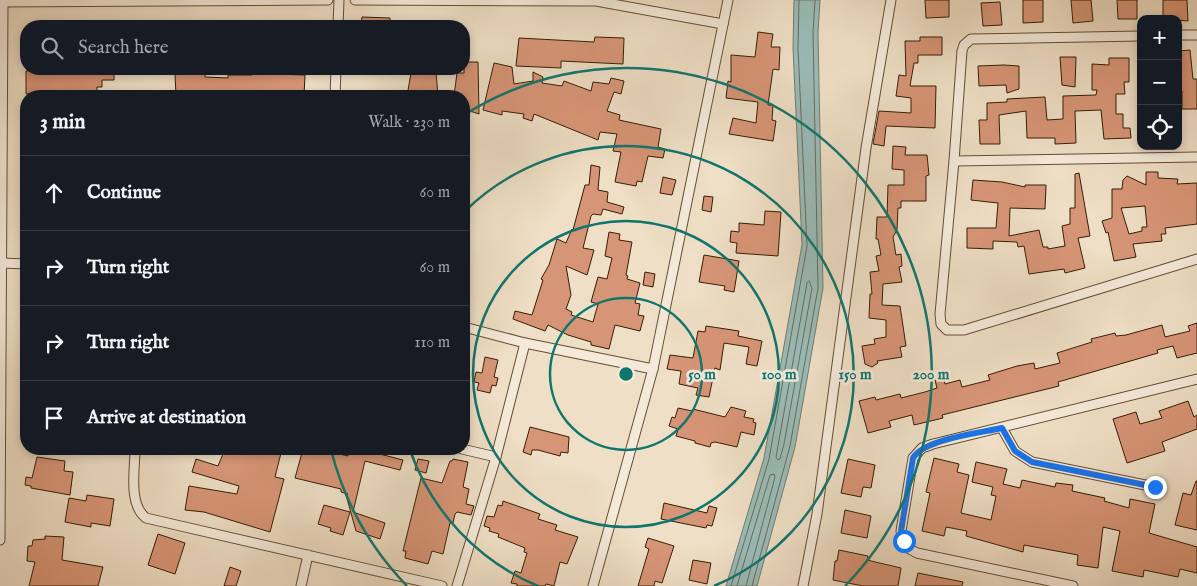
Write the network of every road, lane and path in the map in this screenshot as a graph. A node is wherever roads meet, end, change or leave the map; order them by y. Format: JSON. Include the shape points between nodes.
{"nodes":[{"id":1,"x":328,"y":0,"type":"edge"},
{"id":2,"x":339,"y":0,"type":"edge"},
{"id":3,"x":355,"y":0,"type":"edge"},
{"id":4,"x":728,"y":0,"type":"edge"},
{"id":5,"x":891,"y":0,"type":"edge"},
{"id":6,"x":2,"y":2,"type":"edge"},
{"id":7,"x":338,"y":20,"type":"edge"},
{"id":8,"x":723,"y":24,"type":"junction"},
{"id":9,"x":1197,"y":35,"type":"edge"},
{"id":10,"x":1137,"y":36,"type":"edge"},
{"id":11,"x":1182,"y":36,"type":"edge"},
{"id":12,"x":336,"y":75,"type":"edge"},
{"id":13,"x":335,"y":90,"type":"edge"},
{"id":14,"x":1,"y":133,"type":"edge"},
{"id":15,"x":1197,"y":157,"type":"edge"},
{"id":16,"x":954,"y":161,"type":"junction"},
{"id":17,"x":1197,"y":259,"type":"edge"},
{"id":18,"x":2,"y":263,"type":"junction"},
{"id":19,"x":20,"y":264,"type":"edge"},
{"id":20,"x":470,"y":329,"type":"edge"},
{"id":21,"x":1,"y":340,"type":"edge"},
{"id":22,"x":525,"y":343,"type":"junction"},
{"id":23,"x":653,"y":369,"type":"junction"},
{"id":24,"x":1197,"y":379,"type":"edge"},
{"id":25,"x":1002,"y":428,"type":"junction"},
{"id":26,"x":470,"y":451,"type":"edge"},
{"id":27,"x":135,"y":455,"type":"edge"},
{"id":28,"x":496,"y":457,"type":"junction"},
{"id":29,"x":0,"y":462,"type":"edge"},
{"id":30,"x":1155,"y":487,"type":"dead end"},
{"id":31,"x":0,"y":540,"type":"edge"},
{"id":32,"x":308,"y":555,"type":"junction"},
{"id":33,"x":301,"y":586,"type":"edge"},
{"id":34,"x":442,"y":586,"type":"edge"},
{"id":35,"x":457,"y":586,"type":"edge"},
{"id":36,"x":593,"y":586,"type":"edge"},
{"id":37,"x":803,"y":586,"type":"edge"},
{"id":38,"x":1073,"y":586,"type":"edge"}],
"edges":[{"from":1,"to":6,"type":"street"},
{"from":2,"to":7,"type":"street"},
{"from":3,"to":8,"type":"street","via":[[596,1]]},
{"from":4,"to":8,"type":"street"},
{"from":5,"to":37,"type":"street","via":[[866,148],[817,514]]},
{"from":6,"to":14,"type":"street"},
{"from":8,"to":23,"type":"street"},
{"from":9,"to":11,"type":"street"},
{"from":10,"to":16,"type":"street","via":[[968,40],[962,51]]},
{"from":12,"to":13,"type":"street"},
{"from":14,"to":18,"type":"street"},
{"from":15,"to":16,"type":"street"},
{"from":16,"to":17,"type":"street","via":[[940,314],[947,330],[964,330]]},
{"from":18,"to":19,"type":"street"},
{"from":18,"to":21,"type":"street"},
{"from":20,"to":22,"type":"street"},
{"from":21,"to":29,"type":"street"},
{"from":22,"to":23,"type":"street"},
{"from":22,"to":28,"type":"street"},
{"from":23,"to":36,"type":"street"},
{"from":24,"to":25,"type":"street"},
{"from":25,"to":30,"type":"street","via":[[1015,451],[1032,462]]},
{"from":25,"to":38,"type":"street","via":[[933,444],[916,453],[901,531],[904,541],[917,553]]},
{"from":26,"to":28,"type":"street"},
{"from":27,"to":32,"type":"street","via":[[135,502],[146,518]]},
{"from":28,"to":35,"type":"street"},
{"from":29,"to":31,"type":"street"},
{"from":32,"to":33,"type":"street"},
{"from":32,"to":34,"type":"street"}]}
